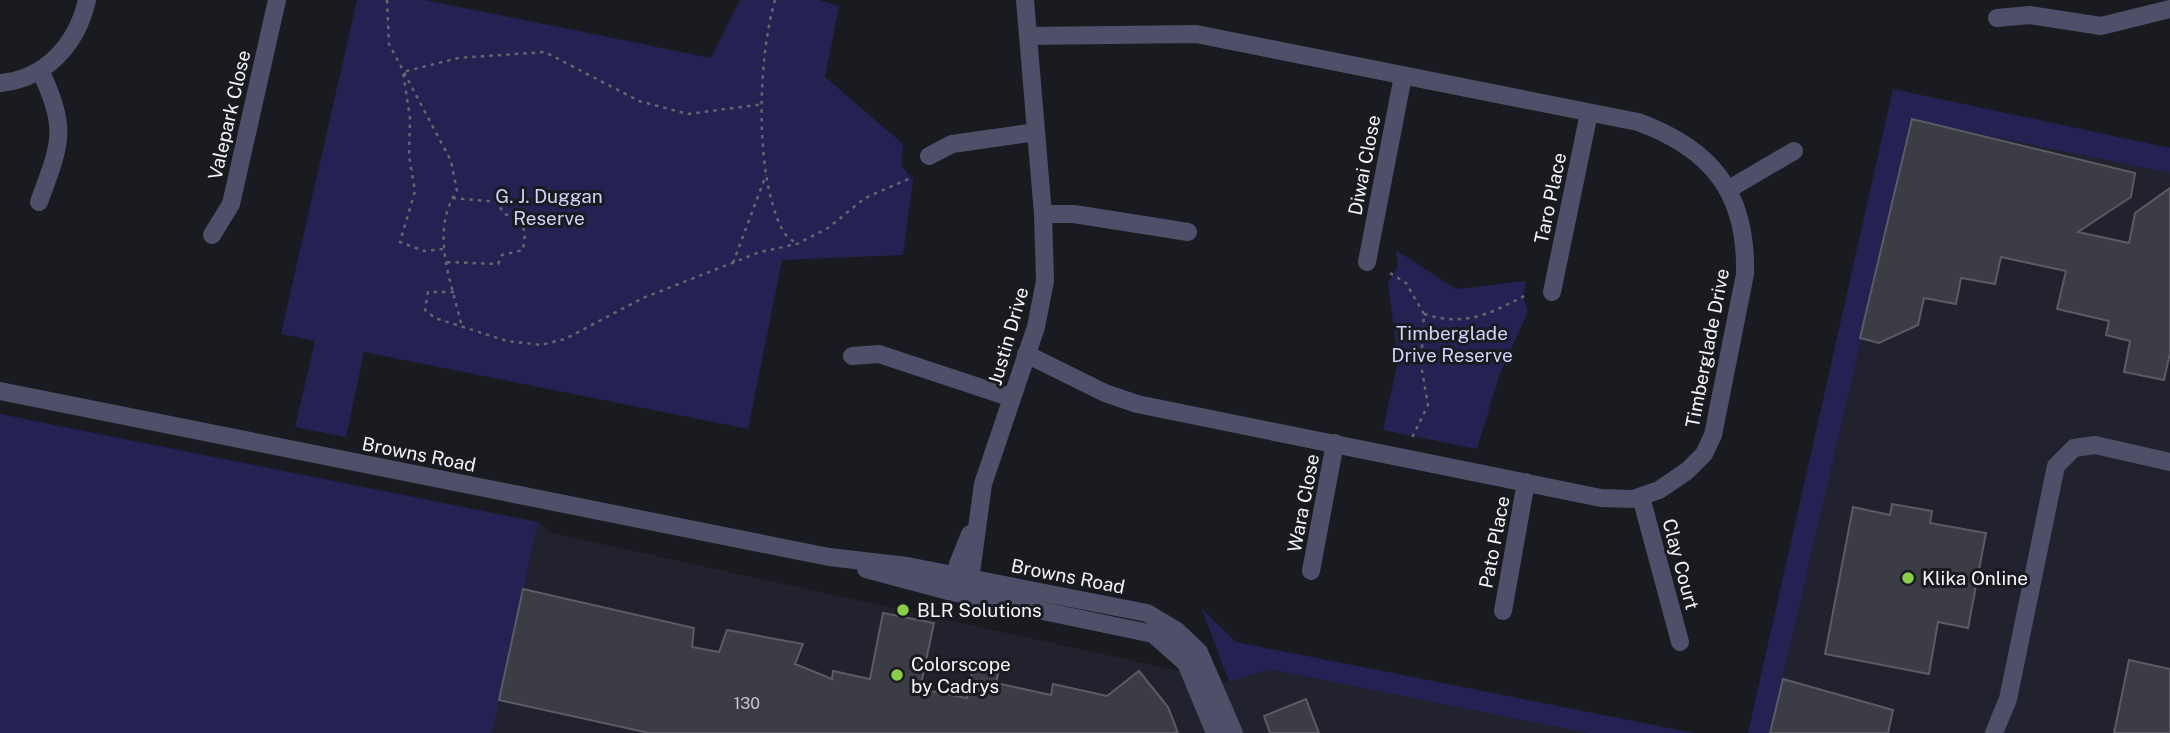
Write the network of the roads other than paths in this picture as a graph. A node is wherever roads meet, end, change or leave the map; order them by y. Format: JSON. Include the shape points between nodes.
{"nodes":[{"id":1,"x":87,"y":0,"type":"edge"},
{"id":2,"x":277,"y":0,"type":"edge"},
{"id":3,"x":1025,"y":0,"type":"edge"},
{"id":4,"x":2170,"y":9,"type":"edge"},
{"id":5,"x":1997,"y":18,"type":"dead end"},
{"id":6,"x":1028,"y":36,"type":"junction"},
{"id":7,"x":40,"y":70,"type":"junction"},
{"id":8,"x":1403,"y":76,"type":"junction"},
{"id":9,"x":0,"y":83,"type":"edge"},
{"id":10,"x":1589,"y":113,"type":"junction"},
{"id":11,"x":1036,"y":132,"type":"junction"},
{"id":12,"x":1794,"y":151,"type":"dead end"},
{"id":13,"x":929,"y":156,"type":"dead end"},
{"id":14,"x":1729,"y":189,"type":"junction"},
{"id":15,"x":39,"y":202,"type":"dead end"},
{"id":16,"x":1043,"y":214,"type":"junction"},
{"id":17,"x":1188,"y":232,"type":"dead end"},
{"id":18,"x":212,"y":235,"type":"dead end"},
{"id":19,"x":1367,"y":262,"type":"dead end"},
{"id":20,"x":1552,"y":292,"type":"dead end"},
{"id":21,"x":1026,"y":355,"type":"junction"},
{"id":22,"x":852,"y":356,"type":"dead end"},
{"id":23,"x":0,"y":391,"type":"edge"},
{"id":24,"x":1012,"y":398,"type":"junction"},
{"id":25,"x":1335,"y":443,"type":"junction"},
{"id":26,"x":2170,"y":462,"type":"edge"},
{"id":27,"x":1527,"y":482,"type":"junction"},
{"id":28,"x":1641,"y":497,"type":"junction"},
{"id":29,"x":1311,"y":571,"type":"dead end"},
{"id":30,"x":961,"y":585,"type":"junction"},
{"id":31,"x":1503,"y":611,"type":"dead end"},
{"id":32,"x":1680,"y":642,"type":"dead end"},
{"id":33,"x":1215,"y":733,"type":"edge"},
{"id":34,"x":1234,"y":733,"type":"edge"},
{"id":35,"x":1994,"y":733,"type":"edge"}],
"edges":[{"from":1,"to":7,"type":"street","via":[[73,38]]},
{"from":2,"to":18,"type":"street","name":"Valepark Close","via":[[230,204]]},
{"from":3,"to":6,"type":"street","name":"Justin Drive"},
{"from":4,"to":5,"type":"street","via":[[2101,26],[2030,15]]},
{"from":6,"to":8,"type":"street","name":"Timberglade Drive","via":[[1196,34]]},
{"from":6,"to":11,"type":"street","name":"Justin Drive"},
{"from":7,"to":9,"type":"street"},
{"from":7,"to":15,"type":"street","via":[[57,110],[60,132]]},
{"from":8,"to":10,"type":"street","name":"Timberglade Drive"},
{"from":8,"to":19,"type":"street","name":"Diwai Close"},
{"from":10,"to":14,"type":"street","name":"Timberglade Drive","via":[[1638,122],[1684,141],[1701,154]]},
{"from":10,"to":20,"type":"street","name":"Taro Place"},
{"from":11,"to":13,"type":"street","via":[[952,144]]},
{"from":11,"to":16,"type":"street","name":"Justin Drive"},
{"from":12,"to":14,"type":"street"},
{"from":14,"to":28,"type":"street","name":"Timberglade Drive","via":[[1740,220],[1745,274],[1713,435],[1704,454],[1687,471]]},
{"from":16,"to":17,"type":"street","via":[[1074,214]]},
{"from":16,"to":21,"type":"street","name":"Justin Drive","via":[[1045,281]]},
{"from":21,"to":24,"type":"street","name":"Justin Drive"},
{"from":21,"to":25,"type":"street","name":"Timberglade Drive","via":[[1122,400]]},
{"from":22,"to":24,"type":"street","via":[[879,354]]},
{"from":23,"to":30,"type":"street","name":"Browns Road","via":[[829,558],[907,566]]},
{"from":24,"to":30,"type":"street","name":"Justin Drive","via":[[983,484]]},
{"from":25,"to":27,"type":"street","name":"Timberglade Drive"},
{"from":25,"to":29,"type":"street","name":"Wara Close"},
{"from":26,"to":35,"type":"street","via":[[2095,445],[2074,448],[2056,466],[2008,699]]},
{"from":27,"to":28,"type":"street","name":"Timberglade Drive","via":[[1601,498]]},
{"from":27,"to":31,"type":"street","name":"Pato Place"},
{"from":28,"to":32,"type":"street","name":"Clay Court"},
{"from":30,"to":33,"type":"street","name":"Browns Road","via":[[1153,634],[1186,663]]},
{"from":30,"to":34,"type":"street","name":"Browns Road","via":[[1147,613],[1177,631],[1199,652]]}]}
